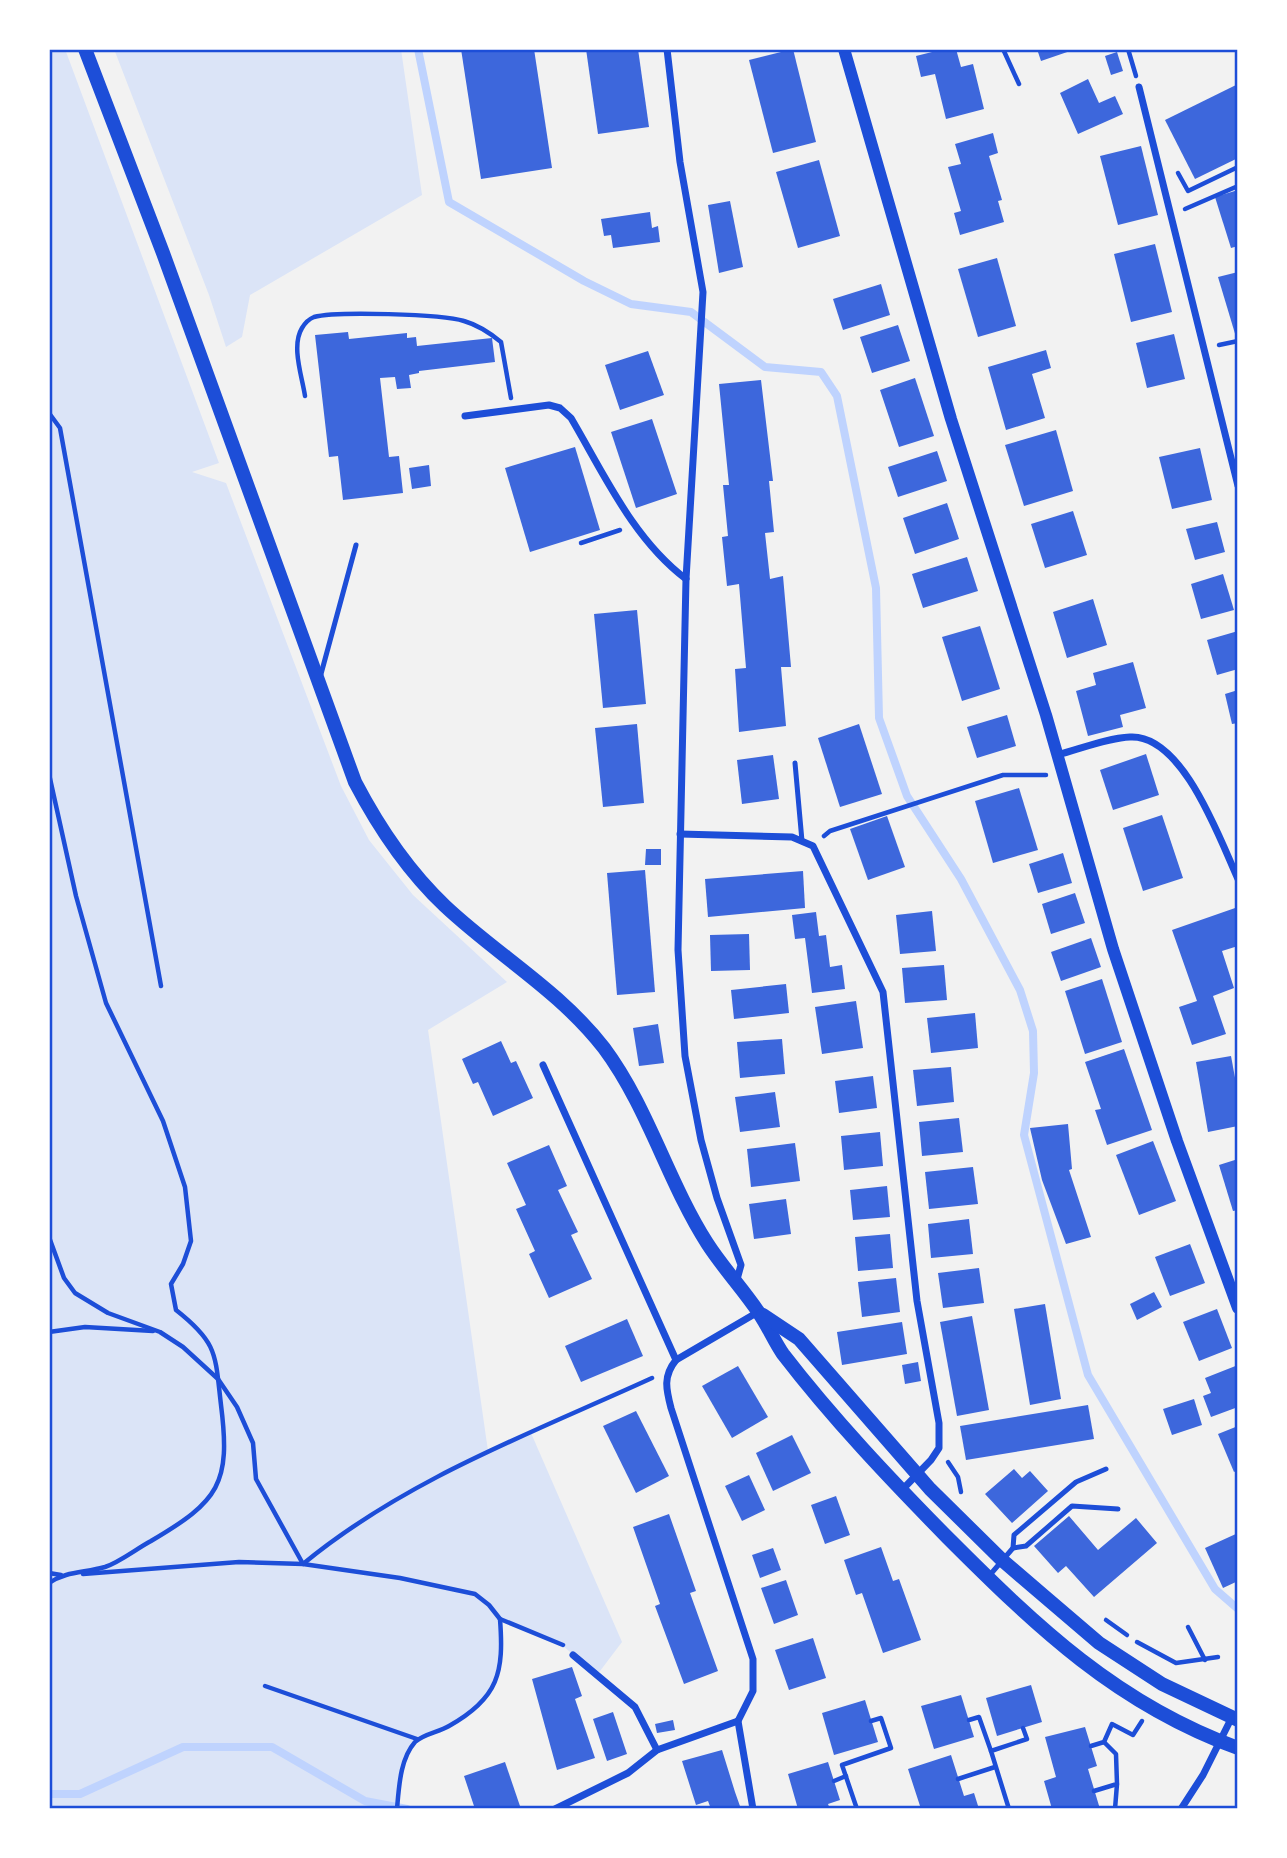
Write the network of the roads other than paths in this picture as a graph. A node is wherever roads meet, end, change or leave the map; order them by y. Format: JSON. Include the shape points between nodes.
{"nodes":[{"id":1,"x":85,"y":49,"type":"edge"},
{"id":2,"x":667,"y":49,"type":"edge"},
{"id":3,"x":844,"y":49,"type":"edge"},
{"id":4,"x":1139,"y":87,"type":"road end"},
{"id":5,"x":464,"y":416,"type":"dead end"},
{"id":6,"x":1238,"y":486,"type":"edge"},
{"id":7,"x":356,"y":545,"type":"dead end"},
{"id":8,"x":686,"y":579,"type":"junction"},
{"id":9,"x":318,"y":682,"type":"junction"},
{"id":10,"x":1057,"y":755,"type":"junction"},
{"id":11,"x":795,"y":764,"type":"dead end"},
{"id":12,"x":680,"y":834,"type":"junction"},
{"id":13,"x":802,"y":841,"type":"junction"},
{"id":14,"x":1238,"y":880,"type":"edge"},
{"id":15,"x":543,"y":1065,"type":"dead end"},
{"id":16,"x":736,"y":1283,"type":"junction"},
{"id":17,"x":1238,"y":1308,"type":"edge"},
{"id":18,"x":758,"y":1312,"type":"junction"},
{"id":19,"x":676,"y":1360,"type":"junction"},
{"id":20,"x":1106,"y":1469,"type":"dead end"},
{"id":21,"x":917,"y":1475,"type":"junction"},
{"id":22,"x":901,"y":1490,"type":"junction"},
{"id":23,"x":1118,"y":1509,"type":"dead end"},
{"id":24,"x":1013,"y":1548,"type":"junction"},
{"id":25,"x":1002,"y":1560,"type":"junction"},
{"id":26,"x":988,"y":1578,"type":"junction"},
{"id":27,"x":573,"y":1654,"type":"road end"},
{"id":28,"x":1235,"y":1719,"type":"edge"},
{"id":29,"x":738,"y":1721,"type":"junction"},
{"id":30,"x":1220,"y":1741,"type":"junction"},
{"id":31,"x":1238,"y":1748,"type":"edge"},
{"id":32,"x":657,"y":1750,"type":"junction"},
{"id":33,"x":555,"y":1809,"type":"edge"},
{"id":34,"x":753,"y":1809,"type":"edge"},
{"id":35,"x":1181,"y":1809,"type":"edge"}],
"edges":[{"from":1,"to":9,"type":"main road"},
{"from":2,"to":8,"type":"street","via":[[680,162],[703,292]]},
{"from":3,"to":10,"type":"street","via":[[951,419]]},
{"from":4,"to":6,"type":"street"},
{"from":5,"to":8,"type":"street","via":[[549,405],[560,408],[571,418],[635,526],[661,561]]},
{"from":7,"to":9,"type":"lane"},
{"from":8,"to":12,"type":"street"},
{"from":9,"to":16,"type":"main road","via":[[355,782],[377,824],[411,872],[447,907],[551,990],[606,1051],[688,1210]]},
{"from":10,"to":14,"type":"street","via":[[1131,737],[1153,741],[1175,759],[1189,780]]},
{"from":10,"to":17,"type":"street","via":[[1133,1010]]},
{"from":11,"to":13,"type":"lane"},
{"from":12,"to":13,"type":"street"},
{"from":12,"to":16,"type":"street","via":[[678,950],[685,1056],[701,1140],[741,1265]]},
{"from":13,"to":21,"type":"street","via":[[813,846],[883,992],[917,1301],[939,1423],[939,1448]]},
{"from":15,"to":19,"type":"street"},
{"from":16,"to":18,"type":"main road"},
{"from":18,"to":19,"type":"street"},
{"from":18,"to":21,"type":"main road","via":[[799,1339]]},
{"from":18,"to":22,"type":"main road","via":[[782,1352]]},
{"from":19,"to":29,"type":"street","via":[[666,1372],[666,1390],[753,1659],[753,1691]]},
{"from":20,"to":24,"type":"lane","via":[[1076,1482],[1014,1535]]},
{"from":21,"to":22,"type":"street"},
{"from":21,"to":25,"type":"main road"},
{"from":22,"to":26,"type":"main road"},
{"from":23,"to":24,"type":"lane","via":[[1072,1506],[1026,1546]]},
{"from":24,"to":25,"type":"lane"},
{"from":25,"to":26,"type":"lane"},
{"from":25,"to":28,"type":"main road","via":[[1099,1643],[1162,1684]]},
{"from":26,"to":30,"type":"main road","via":[[1033,1622],[1115,1688]]},
{"from":27,"to":32,"type":"street","via":[[635,1707]]},
{"from":28,"to":30,"type":"street"},
{"from":29,"to":32,"type":"street"},
{"from":29,"to":34,"type":"street"},
{"from":30,"to":31,"type":"main road"},
{"from":30,"to":35,"type":"street"},
{"from":32,"to":33,"type":"street","via":[[628,1773]]}]}
